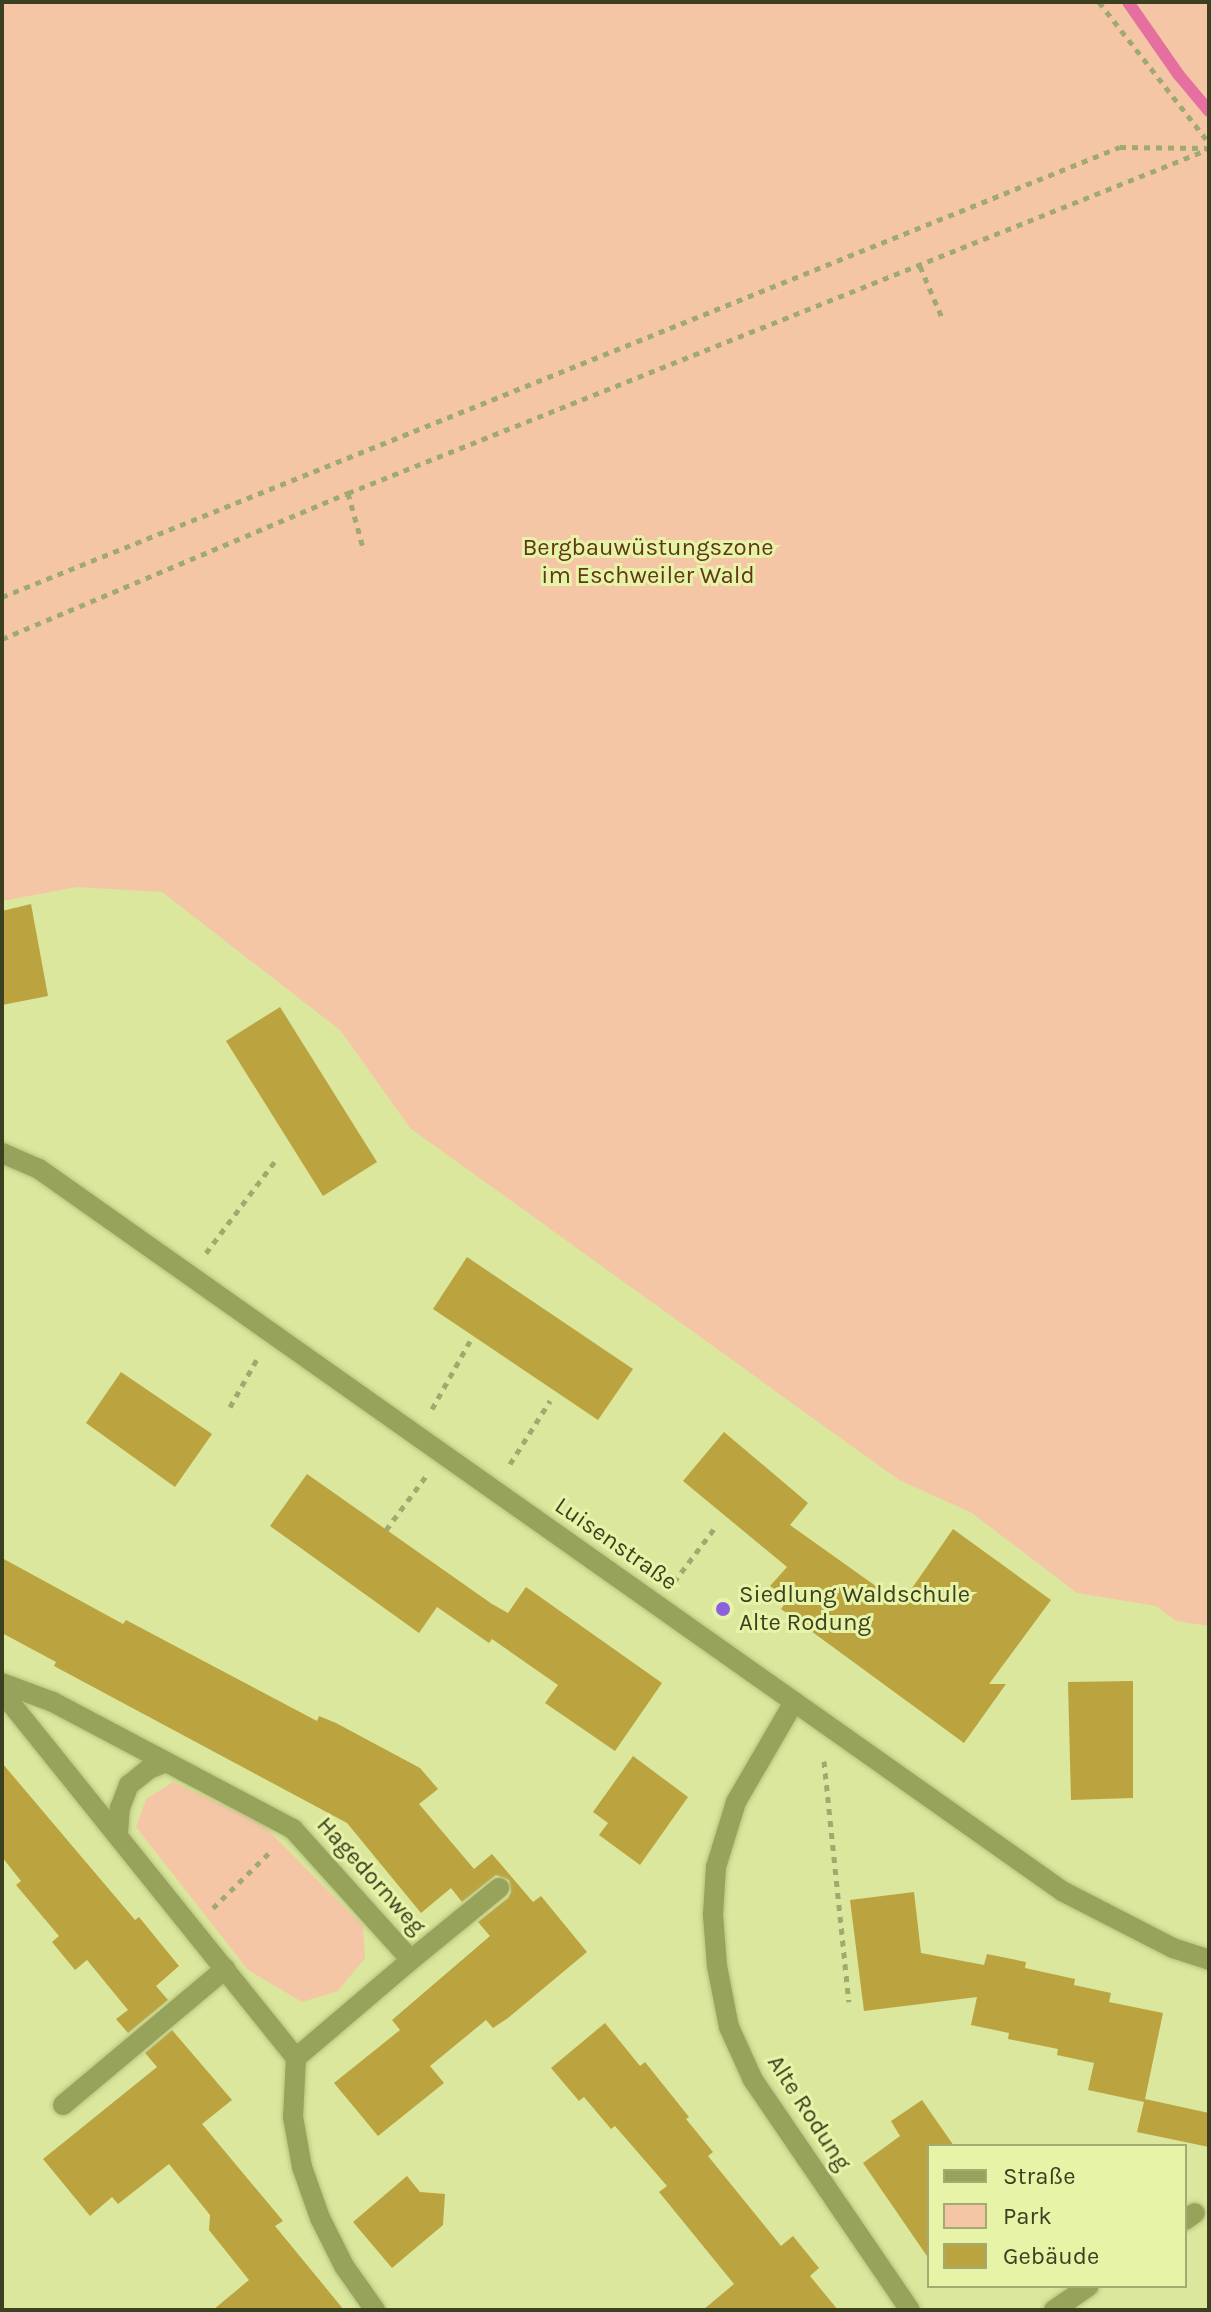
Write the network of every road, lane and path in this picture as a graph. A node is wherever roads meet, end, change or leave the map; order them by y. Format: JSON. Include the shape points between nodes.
{"nodes":[{"id":1,"x":1099,"y":2,"type":"edge"},
{"id":2,"x":1209,"y":147,"type":"edge"},
{"id":3,"x":920,"y":266,"type":"junction"},
{"id":4,"x":943,"y":320,"type":"dead end"},
{"id":5,"x":348,"y":493,"type":"junction"},
{"id":6,"x":364,"y":551,"type":"dead end"},
{"id":7,"x":2,"y":597,"type":"edge"},
{"id":8,"x":2,"y":639,"type":"edge"},
{"id":9,"x":2,"y":1153,"type":"edge"},
{"id":10,"x":275,"y":1161,"type":"dead end"},
{"id":11,"x":189,"y":1275,"type":"junction"},
{"id":12,"x":271,"y":1333,"type":"junction"},
{"id":13,"x":470,"y":1341,"type":"dead end"},
{"id":14,"x":550,"y":1401,"type":"dead end"},
{"id":15,"x":230,"y":1407,"type":"dead end"},
{"id":16,"x":418,"y":1434,"type":"junction"},
{"id":17,"x":443,"y":1452,"type":"junction"},
{"id":18,"x":493,"y":1490,"type":"junction"},
{"id":19,"x":717,"y":1525,"type":"dead end"},
{"id":20,"x":386,"y":1530,"type":"dead end"},
{"id":21,"x":658,"y":1605,"type":"junction"},
{"id":22,"x":2,"y":1683,"type":"edge"},
{"id":23,"x":2,"y":1692,"type":"edge"},
{"id":24,"x":794,"y":1702,"type":"junction"},
{"id":25,"x":820,"y":1720,"type":"junction"},
{"id":26,"x":164,"y":1763,"type":"junction"},
{"id":27,"x":293,"y":1829,"type":"junction"},
{"id":28,"x":118,"y":1834,"type":"junction"},
{"id":29,"x":499,"y":1888,"type":"dead end"},
{"id":30,"x":193,"y":1928,"type":"junction"},
{"id":31,"x":411,"y":1960,"type":"junction"},
{"id":32,"x":1209,"y":1960,"type":"edge"},
{"id":33,"x":225,"y":1969,"type":"junction"},
{"id":34,"x":849,"y":2002,"type":"dead end"},
{"id":35,"x":296,"y":2058,"type":"junction"},
{"id":36,"x":63,"y":2105,"type":"dead end"},
{"id":37,"x":1086,"y":2288,"type":"edge"},
{"id":38,"x":375,"y":2310,"type":"edge"},
{"id":39,"x":910,"y":2310,"type":"edge"},
{"id":40,"x":1054,"y":2310,"type":"edge"}],
"edges":[{"from":1,"to":2,"type":"path"},
{"from":2,"to":3,"type":"path"},
{"from":2,"to":7,"type":"path","via":[[1120,147]]},
{"from":3,"to":4,"type":"path"},
{"from":3,"to":5,"type":"path"},
{"from":5,"to":6,"type":"path"},
{"from":5,"to":8,"type":"path"},
{"from":9,"to":11,"type":"street","name":"Luisenstraße","via":[[39,1169]]},
{"from":10,"to":11,"type":"path"},
{"from":11,"to":12,"type":"street","name":"Luisenstraße"},
{"from":12,"to":15,"type":"path"},
{"from":12,"to":16,"type":"street","name":"Luisenstraße"},
{"from":13,"to":16,"type":"path"},
{"from":14,"to":18,"type":"path"},
{"from":16,"to":17,"type":"street","name":"Luisenstraße"},
{"from":17,"to":18,"type":"street","name":"Luisenstraße"},
{"from":17,"to":20,"type":"path"},
{"from":18,"to":21,"type":"street","name":"Luisenstraße"},
{"from":19,"to":21,"type":"path"},
{"from":21,"to":24,"type":"street","name":"Luisenstraße"},
{"from":22,"to":26,"type":"street","name":"Hagedornweg","via":[[53,1702]]},
{"from":23,"to":28,"type":"street"},
{"from":24,"to":25,"type":"street","name":"Luisenstraße"},
{"from":24,"to":39,"type":"street","name":"Alte Rodung","via":[[736,1802],[716,1867],[717,1966],[729,2027],[753,2080]]},
{"from":25,"to":32,"type":"street","name":"Luisenstraße","via":[[1062,1891],[1173,1948]]},
{"from":25,"to":34,"type":"path"},
{"from":26,"to":27,"type":"street","name":"Hagedornweg"},
{"from":26,"to":28,"type":"street","via":[[129,1785]]},
{"from":27,"to":30,"type":"path"},
{"from":27,"to":31,"type":"street","name":"Hagedornweg"},
{"from":28,"to":30,"type":"street"},
{"from":29,"to":31,"type":"street","name":"Hagedornweg"},
{"from":30,"to":33,"type":"street"},
{"from":31,"to":35,"type":"street","name":"Hagedornweg"},
{"from":33,"to":35,"type":"street"},
{"from":33,"to":36,"type":"street"},
{"from":35,"to":38,"type":"street","via":[[293,2117],[302,2167],[344,2266]]},
{"from":37,"to":40,"type":"street"}]}
